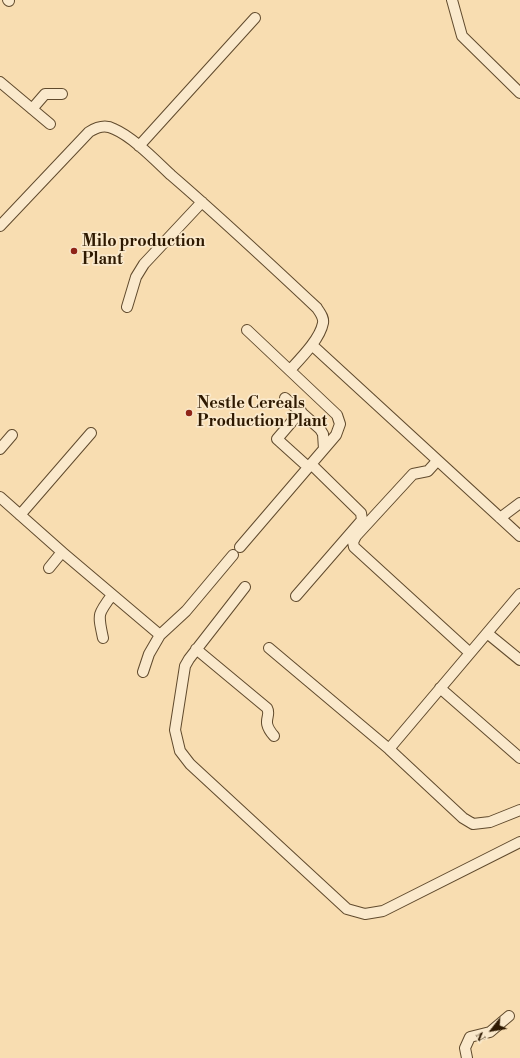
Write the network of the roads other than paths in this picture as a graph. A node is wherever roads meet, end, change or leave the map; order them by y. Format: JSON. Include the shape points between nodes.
{"nodes":[{"id":1,"x":452,"y":0,"type":"edge"},
{"id":2,"x":255,"y":18,"type":"dead end"},
{"id":3,"x":0,"y":82,"type":"edge"},
{"id":4,"x":520,"y":93,"type":"edge"},
{"id":5,"x":62,"y":94,"type":"dead end"},
{"id":6,"x":32,"y":109,"type":"junction"},
{"id":7,"x":50,"y":124,"type":"dead end"},
{"id":8,"x":139,"y":146,"type":"junction"},
{"id":9,"x":202,"y":202,"type":"junction"},
{"id":10,"x":0,"y":226,"type":"edge"},
{"id":11,"x":127,"y":307,"type":"dead end"},
{"id":12,"x":247,"y":330,"type":"dead end"},
{"id":13,"x":312,"y":345,"type":"junction"},
{"id":14,"x":290,"y":370,"type":"junction"},
{"id":15,"x":285,"y":398,"type":"dead end"},
{"id":16,"x":300,"y":410,"type":"junction"},
{"id":17,"x":91,"y":433,"type":"dead end"},
{"id":18,"x":12,"y":435,"type":"dead end"},
{"id":19,"x":0,"y":449,"type":"edge"},
{"id":20,"x":324,"y":449,"type":"junction"},
{"id":21,"x":438,"y":461,"type":"junction"},
{"id":22,"x":310,"y":466,"type":"junction"},
{"id":23,"x":0,"y":497,"type":"edge"},
{"id":24,"x":520,"y":503,"type":"edge"},
{"id":25,"x":20,"y":515,"type":"junction"},
{"id":26,"x":500,"y":518,"type":"junction"},
{"id":27,"x":520,"y":536,"type":"edge"},
{"id":28,"x":240,"y":547,"type":"dead end"},
{"id":29,"x":62,"y":552,"type":"junction"},
{"id":30,"x":233,"y":555,"type":"dead end"},
{"id":31,"x":49,"y":568,"type":"dead end"},
{"id":32,"x":245,"y":587,"type":"dead end"},
{"id":33,"x":520,"y":594,"type":"edge"},
{"id":34,"x":112,"y":595,"type":"junction"},
{"id":35,"x":296,"y":596,"type":"dead end"},
{"id":36,"x":487,"y":632,"type":"junction"},
{"id":37,"x":160,"y":635,"type":"junction"},
{"id":38,"x":103,"y":638,"type":"dead end"},
{"id":39,"x":269,"y":648,"type":"dead end"},
{"id":40,"x":196,"y":649,"type":"junction"},
{"id":41,"x":470,"y":653,"type":"junction"},
{"id":42,"x":520,"y":660,"type":"edge"},
{"id":43,"x":143,"y":672,"type":"dead end"},
{"id":44,"x":440,"y":688,"type":"junction"},
{"id":45,"x":274,"y":736,"type":"dead end"},
{"id":46,"x":389,"y":749,"type":"junction"},
{"id":47,"x":520,"y":758,"type":"edge"},
{"id":48,"x":520,"y":810,"type":"edge"},
{"id":49,"x":520,"y":842,"type":"edge"},
{"id":50,"x":509,"y":1016,"type":"dead end"},
{"id":51,"x":467,"y":1058,"type":"edge"}],
"edges":[{"from":1,"to":4,"type":"street","via":[[462,36]]},
{"from":2,"to":8,"type":"street"},
{"from":3,"to":6,"type":"street"},
{"from":5,"to":6,"type":"street","via":[[46,93]]},
{"from":6,"to":7,"type":"street"},
{"from":8,"to":9,"type":"street"},
{"from":8,"to":10,"type":"street","via":[[115,129],[97,127],[80,141]]},
{"from":9,"to":11,"type":"street","via":[[144,264],[136,277]]},
{"from":9,"to":13,"type":"street","via":[[317,308],[323,323]]},
{"from":12,"to":14,"type":"street"},
{"from":13,"to":14,"type":"street"},
{"from":13,"to":21,"type":"street"},
{"from":14,"to":20,"type":"street","via":[[337,415],[340,424],[336,435]]},
{"from":15,"to":16,"type":"street"},
{"from":16,"to":20,"type":"street","via":[[320,429]]},
{"from":16,"to":22,"type":"street","via":[[277,439]]},
{"from":17,"to":25,"type":"street"},
{"from":18,"to":19,"type":"street"},
{"from":20,"to":22,"type":"street"},
{"from":21,"to":26,"type":"street"},
{"from":21,"to":41,"type":"street","via":[[426,473],[413,474],[353,542],[354,547]]},
{"from":22,"to":28,"type":"street"},
{"from":22,"to":35,"type":"street","via":[[361,513],[362,520]]},
{"from":23,"to":25,"type":"street"},
{"from":24,"to":26,"type":"street"},
{"from":25,"to":29,"type":"street"},
{"from":26,"to":27,"type":"street"},
{"from":29,"to":31,"type":"street"},
{"from":29,"to":34,"type":"street"},
{"from":30,"to":37,"type":"street","via":[[186,611]]},
{"from":32,"to":40,"type":"street"},
{"from":33,"to":36,"type":"street"},
{"from":34,"to":37,"type":"street"},
{"from":34,"to":38,"type":"street","via":[[100,610]]},
{"from":36,"to":41,"type":"street"},
{"from":36,"to":42,"type":"street"},
{"from":37,"to":43,"type":"street","via":[[149,654]]},
{"from":39,"to":46,"type":"street"},
{"from":40,"to":45,"type":"street","via":[[267,708],[267,728]]},
{"from":40,"to":49,"type":"street","via":[[188,659],[183,674],[175,730],[180,751],[190,764],[347,909],[365,914],[383,911]]},
{"from":41,"to":44,"type":"street"},
{"from":44,"to":46,"type":"street"},
{"from":44,"to":47,"type":"street"},
{"from":46,"to":48,"type":"street","via":[[463,818],[473,824],[490,822]]},
{"from":50,"to":51,"type":"street","via":[[490,1032],[470,1037],[465,1048]]}]}
